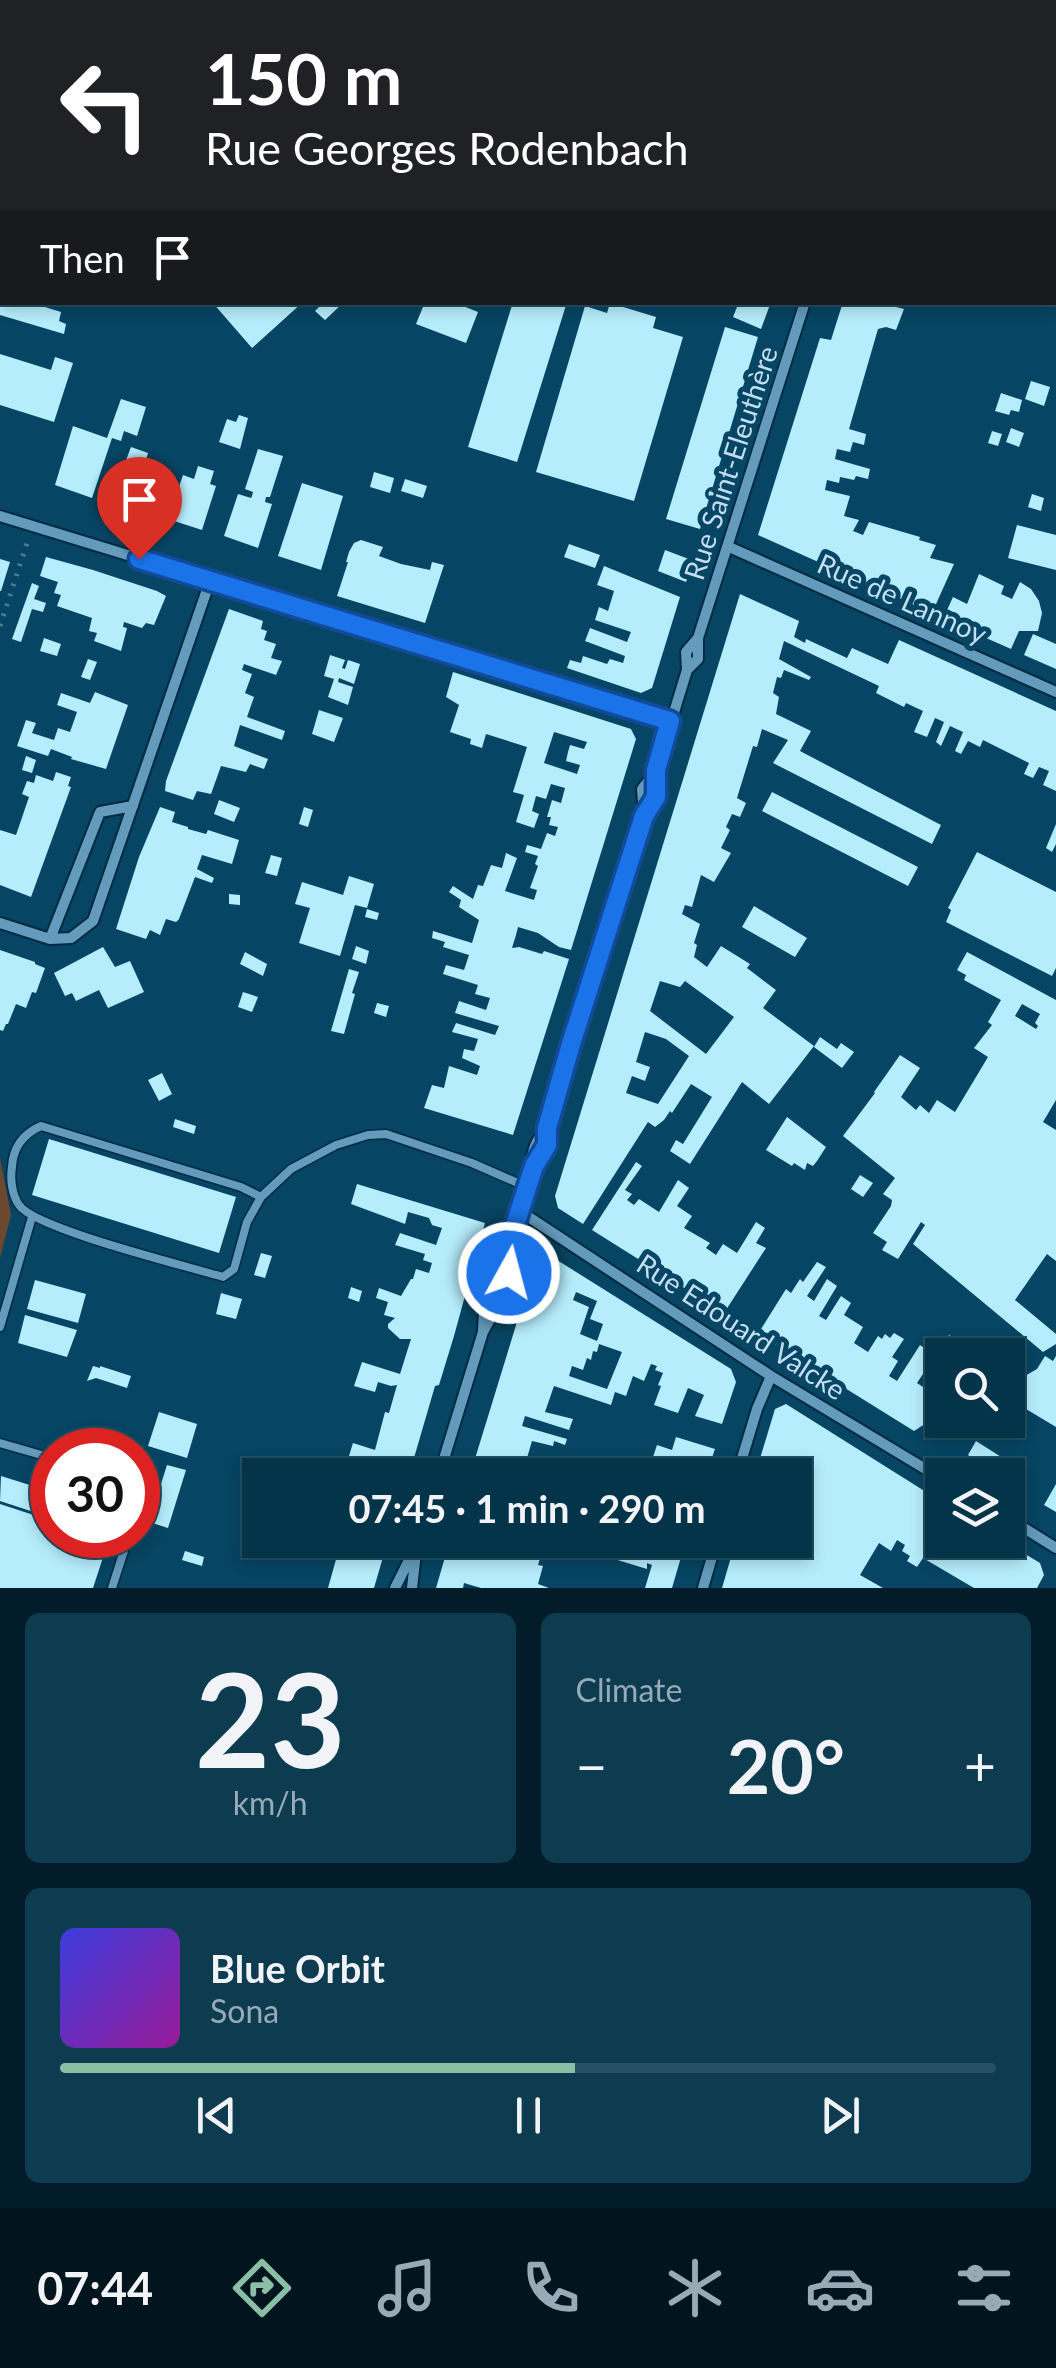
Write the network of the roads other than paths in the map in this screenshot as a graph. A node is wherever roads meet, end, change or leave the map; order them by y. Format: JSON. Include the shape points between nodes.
{"nodes":[{"id":1,"x":804,"y":305,"type":"edge"},
{"id":2,"x":0,"y":516,"type":"edge"},
{"id":3,"x":729,"y":547,"type":"junction"},
{"id":4,"x":210,"y":582,"type":"junction"},
{"id":5,"x":1056,"y":692,"type":"edge"},
{"id":6,"x":670,"y":721,"type":"junction"},
{"id":7,"x":133,"y":806,"type":"junction"},
{"id":8,"x":0,"y":923,"type":"edge"},
{"id":9,"x":50,"y":940,"type":"junction"},
{"id":10,"x":527,"y":1187,"type":"junction"},
{"id":11,"x":261,"y":1197,"type":"junction"},
{"id":12,"x":518,"y":1210,"type":"junction"},
{"id":13,"x":32,"y":1217,"type":"junction"},
{"id":14,"x":0,"y":1327,"type":"edge"},
{"id":15,"x":771,"y":1376,"type":"junction"},
{"id":16,"x":0,"y":1443,"type":"edge"},
{"id":17,"x":30,"y":1452,"type":"edge"},
{"id":18,"x":444,"y":1458,"type":"edge"},
{"id":19,"x":742,"y":1458,"type":"edge"},
{"id":20,"x":925,"y":1469,"type":"edge"},
{"id":21,"x":1025,"y":1529,"type":"edge"},
{"id":22,"x":1056,"y":1548,"type":"edge"},
{"id":23,"x":122,"y":1558,"type":"edge"},
{"id":24,"x":410,"y":1558,"type":"edge"},
{"id":25,"x":416,"y":1558,"type":"edge"},
{"id":26,"x":712,"y":1558,"type":"edge"},
{"id":27,"x":112,"y":1588,"type":"edge"},
{"id":28,"x":395,"y":1588,"type":"edge"},
{"id":29,"x":412,"y":1588,"type":"edge"},
{"id":30,"x":703,"y":1588,"type":"edge"}],
"edges":[{"from":1,"to":3,"type":"street","name":"Rue Saint-Eleuthère"},
{"from":2,"to":4,"type":"street"},
{"from":3,"to":5,"type":"street","name":"Rue de Lannoy"},
{"from":3,"to":6,"type":"street","name":"Rue Saint-Eleuthère","via":[[698,638],[698,658],[687,670]]},
{"from":4,"to":6,"type":"street"},
{"from":4,"to":7,"type":"street"},
{"from":6,"to":10,"type":"street","name":"Rue Saint-Eleuthère","via":[[656,797],[644,816],[547,1128],[536,1142]]},
{"from":7,"to":9,"type":"street","via":[[100,812]]},
{"from":7,"to":9,"type":"street","via":[[94,921],[71,938]]},
{"from":8,"to":9,"type":"street"},
{"from":10,"to":11,"type":"lane","via":[[386,1134],[336,1144],[291,1169]]},
{"from":10,"to":12,"type":"street","name":"Rue Saint-Eleuthère"},
{"from":11,"to":13,"type":"lane","via":[[234,1269],[223,1277]]},
{"from":11,"to":13,"type":"lane","via":[[41,1126],[16,1146],[12,1168],[12,1189]]},
{"from":12,"to":15,"type":"street","name":"Rue Edouard Valcke"},
{"from":12,"to":18,"type":"street","name":"Rue Saint-Eleuthère","via":[[506,1253],[509,1273],[483,1332]]},
{"from":13,"to":14,"type":"lane"},
{"from":15,"to":19,"type":"street"},
{"from":15,"to":20,"type":"street","name":"Rue Edouard Valcke"},
{"from":16,"to":17,"type":"lane"},
{"from":21,"to":22,"type":"street"},
{"from":23,"to":27,"type":"lane"},
{"from":24,"to":28,"type":"street"},
{"from":25,"to":29,"type":"street"},
{"from":26,"to":30,"type":"street"}]}
